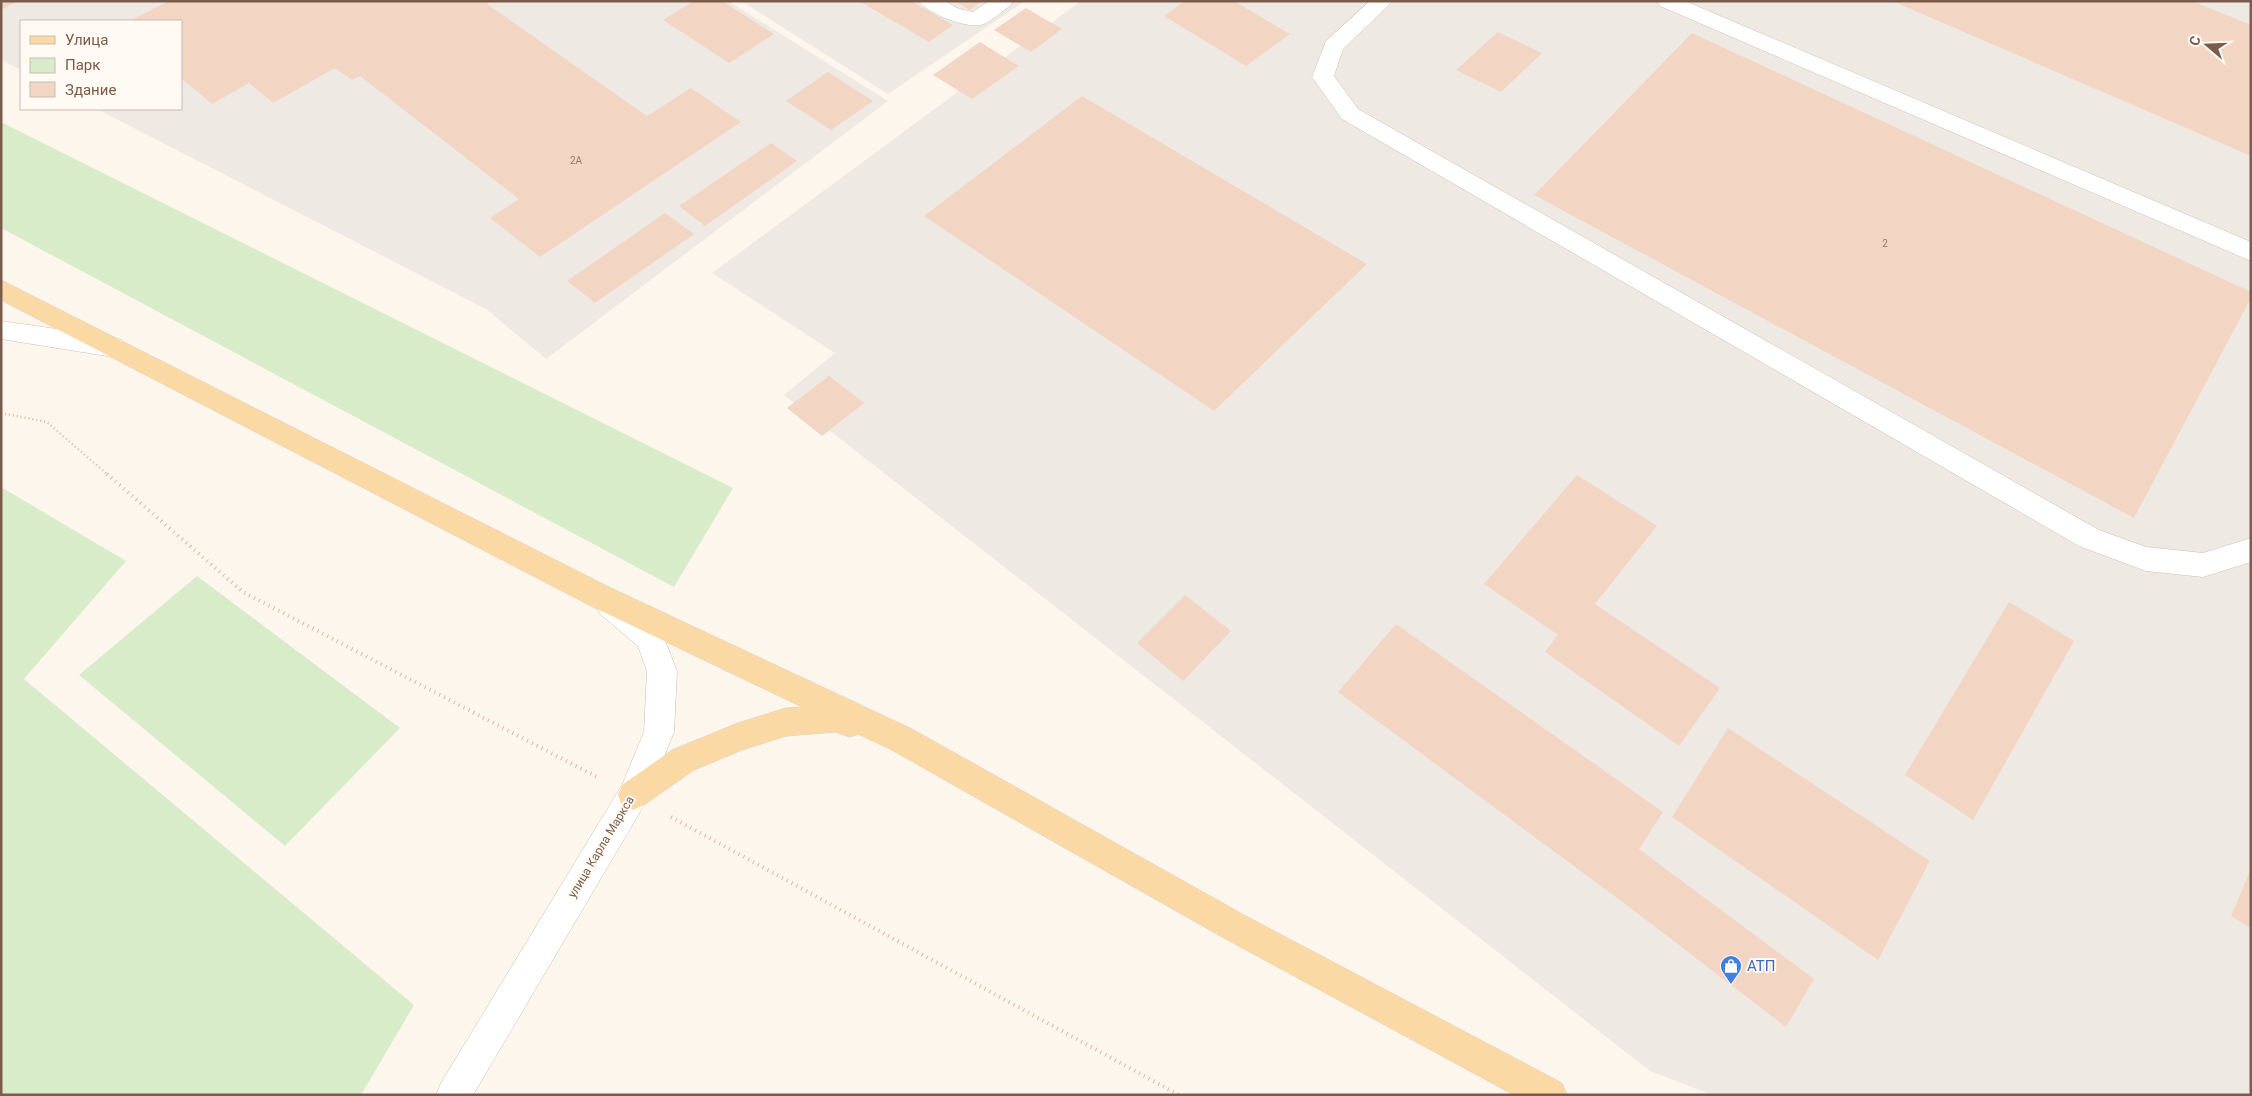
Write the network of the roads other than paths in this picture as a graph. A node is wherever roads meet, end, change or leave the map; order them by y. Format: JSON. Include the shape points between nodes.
{"nodes":[{"id":1,"x":929,"y":1,"type":"edge"},
{"id":2,"x":1003,"y":1,"type":"edge"},
{"id":3,"x":1383,"y":1,"type":"edge"},
{"id":4,"x":1667,"y":1,"type":"edge"},
{"id":5,"x":2251,"y":252,"type":"edge"},
{"id":6,"x":1,"y":289,"type":"edge"},
{"id":7,"x":1,"y":330,"type":"edge"},
{"id":8,"x":113,"y":347,"type":"junction"},
{"id":9,"x":2251,"y":550,"type":"edge"},
{"id":10,"x":601,"y":598,"type":"junction"},
{"id":11,"x":901,"y":739,"type":"junction"},
{"id":12,"x":633,"y":795,"type":"junction"},
{"id":13,"x":453,"y":1095,"type":"edge"},
{"id":14,"x":1550,"y":1095,"type":"edge"}],
"edges":[{"from":1,"to":2,"type":"street","via":[[954,16],[977,19]]},
{"from":3,"to":9,"type":"street","via":[[1333,46],[1323,77],[1350,114],[2089,538],[2146,559],[2203,565]]},
{"from":4,"to":5,"type":"street"},
{"from":6,"to":8,"type":"main road"},
{"from":7,"to":8,"type":"street"},
{"from":8,"to":10,"type":"main road"},
{"from":10,"to":11,"type":"main road"},
{"from":10,"to":12,"type":"street","name":"улица Карла Маркса","via":[[650,638],[662,672],[659,732]]},
{"from":11,"to":12,"type":"main road","via":[[835,718],[786,722],[738,737],[683,760]]},
{"from":11,"to":14,"type":"main road","via":[[1233,926]]},
{"from":12,"to":13,"type":"street","name":"улица Карла Маркса"}]}
